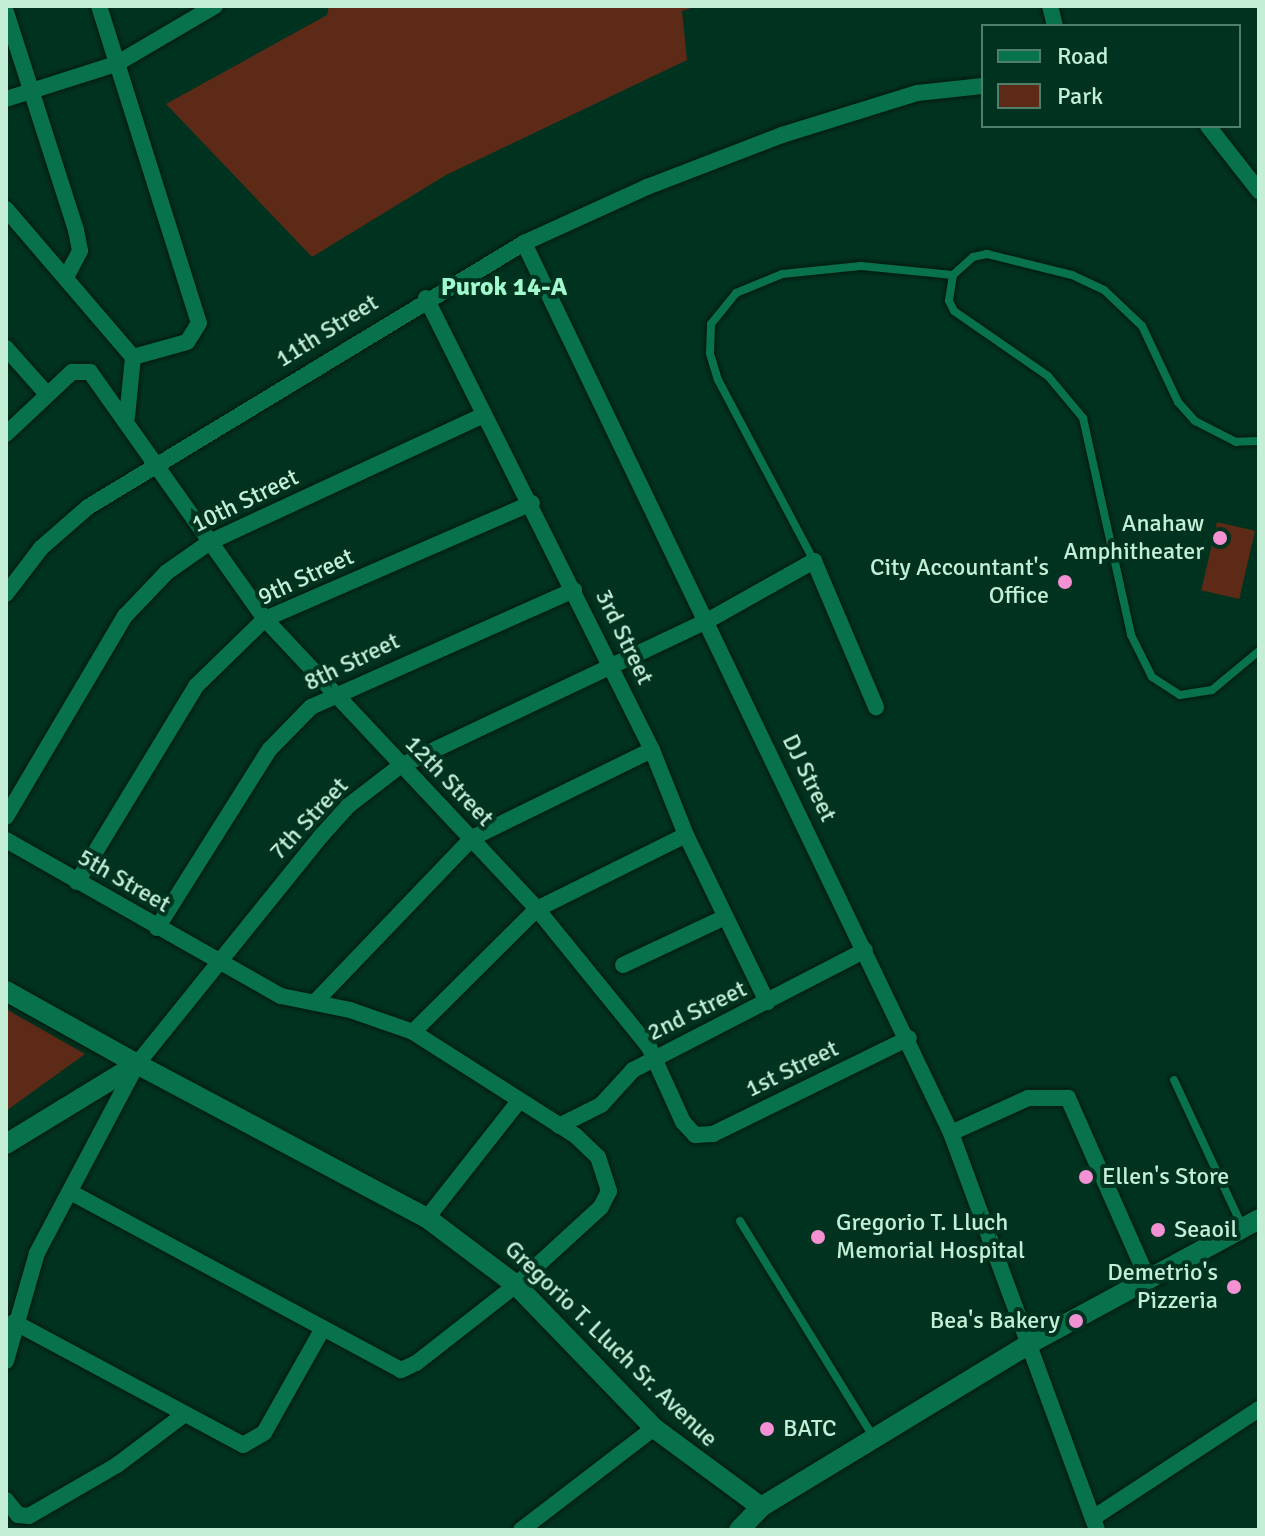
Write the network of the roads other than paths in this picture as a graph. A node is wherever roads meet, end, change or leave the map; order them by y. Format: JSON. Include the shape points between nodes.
{"nodes":[{"id":1,"x":99,"y":6,"type":"edge"},
{"id":2,"x":215,"y":6,"type":"edge"},
{"id":3,"x":194,"y":11,"type":"edge"},
{"id":4,"x":6,"y":12,"type":"edge"},
{"id":5,"x":116,"y":64,"type":"junction"},
{"id":6,"x":981,"y":86,"type":"edge"},
{"id":7,"x":32,"y":91,"type":"junction"},
{"id":8,"x":6,"y":99,"type":"edge"},
{"id":9,"x":1210,"y":128,"type":"edge"},
{"id":10,"x":1259,"y":191,"type":"edge"},
{"id":11,"x":6,"y":209,"type":"edge"},
{"id":12,"x":524,"y":243,"type":"junction"},
{"id":13,"x":953,"y":275,"type":"junction"},
{"id":14,"x":66,"y":277,"type":"junction"},
{"id":15,"x":426,"y":298,"type":"junction"},
{"id":16,"x":6,"y":348,"type":"edge"},
{"id":17,"x":133,"y":357,"type":"junction"},
{"id":18,"x":46,"y":393,"type":"junction"},
{"id":19,"x":483,"y":415,"type":"junction"},
{"id":20,"x":127,"y":417,"type":"junction"},
{"id":21,"x":6,"y":434,"type":"edge"},
{"id":22,"x":1259,"y":441,"type":"edge"},
{"id":23,"x":159,"y":465,"type":"junction"},
{"id":24,"x":532,"y":503,"type":"junction"},
{"id":25,"x":210,"y":542,"type":"junction"},
{"id":26,"x":814,"y":561,"type":"junction"},
{"id":27,"x":574,"y":590,"type":"junction"},
{"id":28,"x":6,"y":594,"type":"edge"},
{"id":29,"x":265,"y":619,"type":"junction"},
{"id":30,"x":707,"y":621,"type":"junction"},
{"id":31,"x":1259,"y":651,"type":"edge"},
{"id":32,"x":609,"y":663,"type":"junction"},
{"id":33,"x":335,"y":693,"type":"junction"},
{"id":34,"x":876,"y":707,"type":"dead end"},
{"id":35,"x":652,"y":750,"type":"junction"},
{"id":36,"x":400,"y":766,"type":"junction"},
{"id":37,"x":6,"y":817,"type":"edge"},
{"id":38,"x":686,"y":835,"type":"junction"},
{"id":39,"x":472,"y":838,"type":"junction"},
{"id":40,"x":6,"y":840,"type":"edge"},
{"id":41,"x":77,"y":882,"type":"junction"},
{"id":42,"x":537,"y":909,"type":"junction"},
{"id":43,"x":725,"y":917,"type":"junction"},
{"id":44,"x":157,"y":928,"type":"junction"},
{"id":45,"x":865,"y":950,"type":"junction"},
{"id":46,"x":218,"y":964,"type":"junction"},
{"id":47,"x":623,"y":965,"type":"dead end"},
{"id":48,"x":6,"y":991,"type":"edge"},
{"id":49,"x":315,"y":1002,"type":"junction"},
{"id":50,"x":767,"y":1002,"type":"junction"},
{"id":51,"x":413,"y":1032,"type":"junction"},
{"id":52,"x":909,"y":1038,"type":"junction"},
{"id":53,"x":656,"y":1058,"type":"junction"},
{"id":54,"x":137,"y":1064,"type":"junction"},
{"id":55,"x":1174,"y":1080,"type":"dead end"},
{"id":56,"x":519,"y":1101,"type":"junction"},
{"id":57,"x":559,"y":1126,"type":"junction"},
{"id":58,"x":951,"y":1133,"type":"junction"},
{"id":59,"x":695,"y":1135,"type":"joint"},
{"id":60,"x":6,"y":1144,"type":"edge"},
{"id":61,"x":71,"y":1192,"type":"junction"},
{"id":62,"x":427,"y":1218,"type":"junction"},
{"id":63,"x":740,"y":1221,"type":"dead end"},
{"id":64,"x":1251,"y":1223,"type":"edge"},
{"id":65,"x":1147,"y":1277,"type":"junction"},
{"id":66,"x":516,"y":1285,"type":"junction"},
{"id":67,"x":14,"y":1322,"type":"junction"},
{"id":68,"x":322,"y":1330,"type":"junction"},
{"id":69,"x":1029,"y":1344,"type":"junction"},
{"id":70,"x":6,"y":1361,"type":"edge"},
{"id":71,"x":1259,"y":1409,"type":"edge"},
{"id":72,"x":185,"y":1414,"type":"junction"},
{"id":73,"x":654,"y":1428,"type":"junction"},
{"id":74,"x":874,"y":1438,"type":"junction"},
{"id":75,"x":6,"y":1500,"type":"edge"},
{"id":76,"x":761,"y":1507,"type":"junction"},
{"id":77,"x":1095,"y":1524,"type":"edge"},
{"id":78,"x":521,"y":1530,"type":"edge"},
{"id":79,"x":739,"y":1530,"type":"edge"}],
"edges":[{"from":1,"to":5,"type":"street"},
{"from":2,"to":3,"type":"street"},
{"from":3,"to":5,"type":"street"},
{"from":4,"to":7,"type":"street"},
{"from":5,"to":7,"type":"street"},
{"from":5,"to":17,"type":"street","via":[[199,323],[187,342]]},
{"from":6,"to":12,"type":"street","name":"11th Street","via":[[917,93],[782,135],[647,187]]},
{"from":7,"to":8,"type":"street"},
{"from":7,"to":14,"type":"street","via":[[80,251]]},
{"from":9,"to":10,"type":"street"},
{"from":11,"to":14,"type":"street"},
{"from":12,"to":15,"type":"street","name":"11th Street"},
{"from":12,"to":30,"type":"street","name":"DJ Street"},
{"from":13,"to":22,"type":"lane","via":[[973,257],[987,254],[1072,275],[1104,290],[1142,326],[1178,402],[1195,421],[1236,442]]},
{"from":13,"to":26,"type":"lane","via":[[861,266],[782,274],[736,293],[711,324],[710,353],[718,380]]},
{"from":13,"to":31,"type":"lane","via":[[949,301],[954,311],[1048,376],[1083,418],[1131,635],[1152,677],[1180,695],[1212,690]]},
{"from":14,"to":17,"type":"street"},
{"from":15,"to":19,"type":"street","name":"3rd Street"},
{"from":15,"to":23,"type":"street","name":"11th Street"},
{"from":16,"to":18,"type":"street"},
{"from":17,"to":20,"type":"street"},
{"from":18,"to":20,"type":"street","name":"12th Street","via":[[72,372],[90,372]]},
{"from":18,"to":21,"type":"street"},
{"from":19,"to":24,"type":"street","name":"3rd Street"},
{"from":19,"to":25,"type":"street","name":"10th Street"},
{"from":20,"to":23,"type":"street","name":"12th Street"},
{"from":23,"to":25,"type":"street","name":"12th Street"},
{"from":23,"to":28,"type":"street","name":"11th Street","via":[[59,530]]},
{"from":24,"to":27,"type":"street","name":"3rd Street"},
{"from":24,"to":29,"type":"street","name":"9th Street"},
{"from":25,"to":29,"type":"street","name":"12th Street"},
{"from":25,"to":37,"type":"street","name":"10th Street","via":[[167,572],[125,616]]},
{"from":26,"to":30,"type":"street","name":"7th Street"},
{"from":26,"to":34,"type":"street"},
{"from":27,"to":32,"type":"street","name":"3rd Street"},
{"from":27,"to":33,"type":"street","name":"8th Street"},
{"from":29,"to":33,"type":"street","name":"12th Street"},
{"from":29,"to":41,"type":"street","name":"9th Street","via":[[196,686]]},
{"from":30,"to":32,"type":"street","name":"7th Street"},
{"from":30,"to":45,"type":"street","name":"DJ Street"},
{"from":32,"to":35,"type":"street","name":"3rd Street"},
{"from":32,"to":36,"type":"street","name":"7th Street"},
{"from":33,"to":36,"type":"street","name":"12th Street"},
{"from":33,"to":44,"type":"street","name":"8th Street","via":[[289,726],[269,750]]},
{"from":35,"to":38,"type":"street","name":"3rd Street"},
{"from":35,"to":39,"type":"street"},
{"from":36,"to":39,"type":"street","name":"12th Street"},
{"from":36,"to":46,"type":"street","name":"7th Street","via":[[348,806]]},
{"from":38,"to":42,"type":"street"},
{"from":38,"to":43,"type":"street","name":"3rd Street"},
{"from":39,"to":42,"type":"street","name":"12th Street"},
{"from":39,"to":49,"type":"street"},
{"from":40,"to":41,"type":"street","name":"5th Street"},
{"from":41,"to":44,"type":"street","name":"5th Street"},
{"from":42,"to":51,"type":"street"},
{"from":42,"to":53,"type":"street","name":"12th Street"},
{"from":43,"to":47,"type":"street"},
{"from":43,"to":50,"type":"street","name":"3rd Street"},
{"from":44,"to":46,"type":"street","name":"5th Street"},
{"from":45,"to":50,"type":"street","name":"2nd Street"},
{"from":45,"to":52,"type":"street","name":"DJ Street"},
{"from":46,"to":49,"type":"street","name":"5th Street","via":[[281,996]]},
{"from":46,"to":54,"type":"street","name":"7th Street"},
{"from":48,"to":54,"type":"main road","name":"Gregorio T. Lluch Sr. Avenue"},
{"from":49,"to":51,"type":"street","name":"5th Street"},
{"from":50,"to":53,"type":"street","name":"2nd Street"},
{"from":51,"to":56,"type":"street","name":"5th Street"},
{"from":52,"to":58,"type":"street","name":"DJ Street"},
{"from":52,"to":59,"type":"street","name":"1st Street","via":[[713,1134]]},
{"from":53,"to":57,"type":"street","name":"2nd Street","via":[[633,1070],[601,1105]]},
{"from":53,"to":59,"type":"street","name":"12th Street","via":[[683,1122]]},
{"from":54,"to":60,"type":"main road"},
{"from":54,"to":61,"type":"street","name":"7th Street"},
{"from":54,"to":62,"type":"main road","name":"Gregorio T. Lluch Sr. Avenue"},
{"from":55,"to":64,"type":"lane"},
{"from":56,"to":57,"type":"street","name":"5th Street"},
{"from":56,"to":62,"type":"street"},
{"from":57,"to":66,"type":"street","name":"5th Street","via":[[598,1157],[609,1191],[601,1207]]},
{"from":58,"to":65,"type":"street","via":[[1028,1098],[1068,1098]]},
{"from":58,"to":69,"type":"street","name":"DJ Street"},
{"from":61,"to":67,"type":"street","name":"7th Street","via":[[37,1253]]},
{"from":61,"to":68,"type":"street"},
{"from":62,"to":66,"type":"main road","name":"Gregorio T. Lluch Sr. Avenue"},
{"from":63,"to":74,"type":"lane"},
{"from":64,"to":65,"type":"main road"},
{"from":65,"to":69,"type":"main road"},
{"from":66,"to":68,"type":"street","via":[[401,1370]]},
{"from":66,"to":73,"type":"main road","name":"Gregorio T. Lluch Sr. Avenue"},
{"from":67,"to":70,"type":"street","name":"7th Street"},
{"from":67,"to":72,"type":"street"},
{"from":68,"to":72,"type":"street","via":[[257,1441],[243,1445]]},
{"from":69,"to":74,"type":"main road"},
{"from":69,"to":77,"type":"street","name":"DJ Street"},
{"from":71,"to":77,"type":"street"},
{"from":72,"to":75,"type":"street","via":[[117,1465],[29,1516],[18,1515]]},
{"from":73,"to":76,"type":"main road","name":"Gregorio T. Lluch Sr. Avenue"},
{"from":73,"to":78,"type":"street"},
{"from":74,"to":76,"type":"main road"},
{"from":76,"to":79,"type":"main road"}]}
